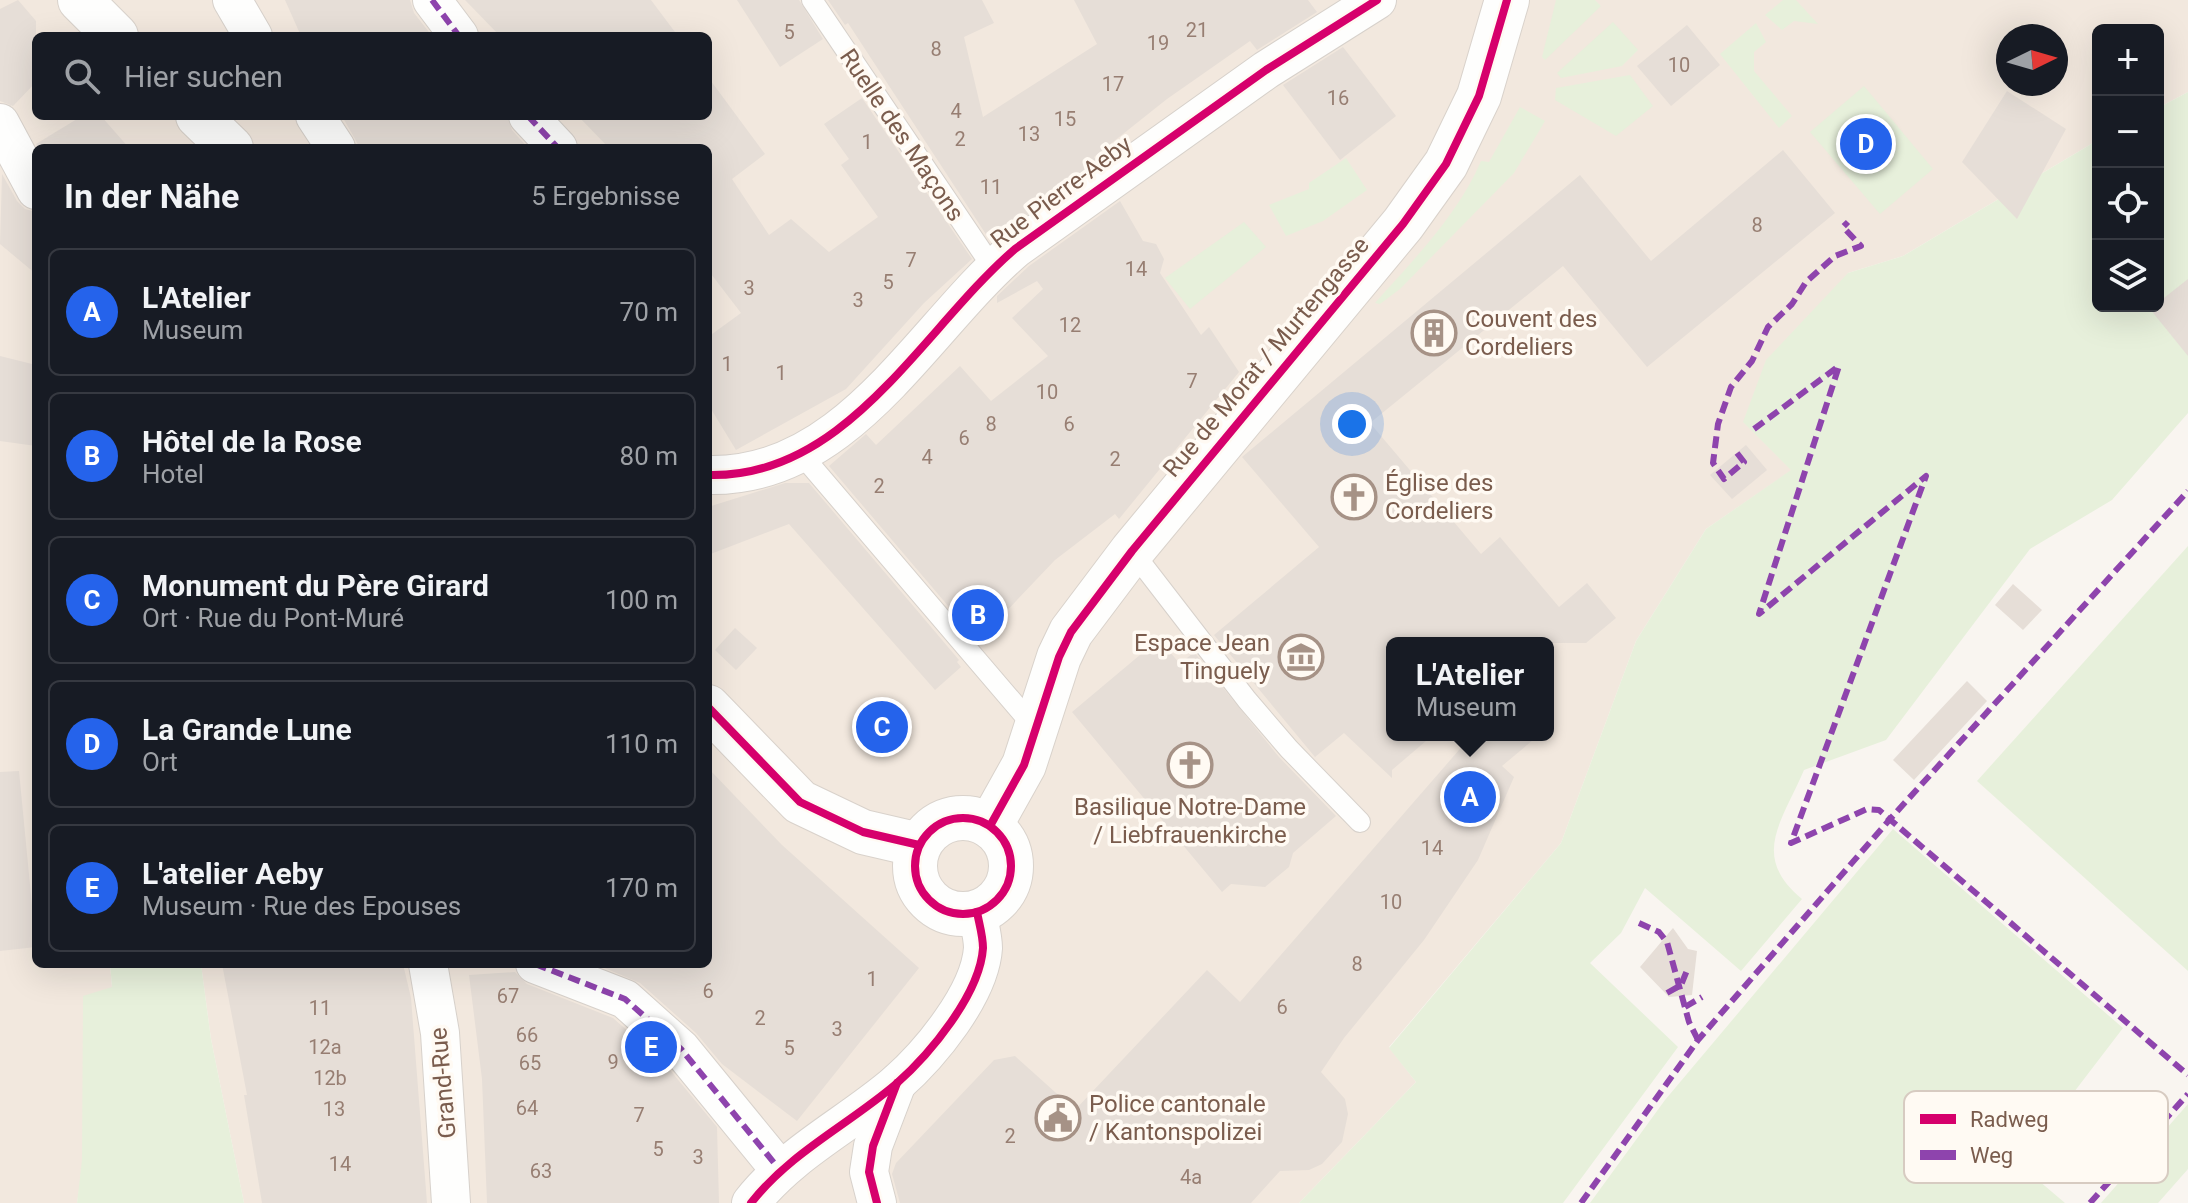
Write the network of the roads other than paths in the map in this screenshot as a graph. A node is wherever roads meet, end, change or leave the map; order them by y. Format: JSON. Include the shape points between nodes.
{"nodes":[{"id":1,"x":80,"y":0,"type":"edge"},
{"id":2,"x":232,"y":0,"type":"edge"},
{"id":3,"x":432,"y":0,"type":"edge"},
{"id":4,"x":812,"y":0,"type":"edge"},
{"id":5,"x":1377,"y":0,"type":"edge"},
{"id":6,"x":1507,"y":0,"type":"edge"},
{"id":7,"x":112,"y":32,"type":"edge"},
{"id":8,"x":251,"y":32,"type":"edge"},
{"id":9,"x":456,"y":32,"type":"edge"},
{"id":10,"x":202,"y":120,"type":"edge"},
{"id":11,"x":318,"y":120,"type":"edge"},
{"id":12,"x":532,"y":120,"type":"edge"},
{"id":13,"x":0,"y":123,"type":"edge"},
{"id":14,"x":227,"y":144,"type":"edge"},
{"id":15,"x":333,"y":144,"type":"edge"},
{"id":16,"x":554,"y":144,"type":"edge"},
{"id":17,"x":32,"y":183,"type":"edge"},
{"id":18,"x":993,"y":268,"type":"junction"},
{"id":19,"x":801,"y":454,"type":"junction"},
{"id":20,"x":712,"y":475,"type":"edge"},
{"id":21,"x":1132,"y":551,"type":"junction"},
{"id":22,"x":712,"y":711,"type":"edge"},
{"id":23,"x":1037,"y":729,"type":"junction"},
{"id":24,"x":1360,"y":822,"type":"dead end"},
{"id":25,"x":990,"y":826,"type":"junction"},
{"id":26,"x":919,"y":845,"type":"junction"},
{"id":27,"x":977,"y":912,"type":"junction"},
{"id":28,"x":429,"y":968,"type":"edge"},
{"id":29,"x":545,"y":968,"type":"edge"},
{"id":30,"x":897,"y":1083,"type":"junction"},
{"id":31,"x":780,"y":1170,"type":"junction"},
{"id":32,"x":451,"y":1203,"type":"edge"},
{"id":33,"x":751,"y":1203,"type":"edge"},
{"id":34,"x":877,"y":1203,"type":"edge"}],
"edges":[{"from":1,"to":7,"type":"main road"},
{"from":2,"to":8,"type":"street"},
{"from":3,"to":9,"type":"street"},
{"from":4,"to":18,"type":"lane","name":"Ruelle des Maçons"},
{"from":5,"to":18,"type":"street","name":"Rue Pierre-Aeby","via":[[1150,150]]},
{"from":6,"to":21,"type":"main road","name":"Rue de Morat / Murtengasse","via":[[1479,96],[1446,164],[1403,224]]},
{"from":10,"to":14,"type":"main road"},
{"from":11,"to":15,"type":"street"},
{"from":12,"to":16,"type":"street"},
{"from":13,"to":17,"type":"street"},
{"from":18,"to":19,"type":"street","name":"Rue Pierre-Aeby","via":[[884,387],[835,432]]},
{"from":19,"to":20,"type":"street","name":"Rue Pierre-Aeby","via":[[740,474]]},
{"from":19,"to":23,"type":"lane"},
{"from":21,"to":23,"type":"main road","name":"Rue de Morat / Murtengasse","via":[[1071,632]]},
{"from":21,"to":24,"type":"lane","via":[[1263,720]]},
{"from":22,"to":26,"type":"main road","via":[[800,802],[863,832]]},
{"from":23,"to":25,"type":"main road","name":"Rue de Morat / Murtengasse"},
{"from":25,"to":26,"type":"main road","via":[[958,817],[929,832]]},
{"from":25,"to":27,"type":"main road","via":[[1006,845],[1010,873],[999,898]]},
{"from":26,"to":27,"type":"main road","via":[[916,877],[922,891],[946,911]]},
{"from":27,"to":30,"type":"street","via":[[983,947],[977,977],[962,1008]]},
{"from":28,"to":32,"type":"street","name":"Grand-Rue","via":[[440,1033]]},
{"from":29,"to":31,"type":"street","via":[[625,999],[681,1049]]},
{"from":30,"to":31,"type":"street"},
{"from":30,"to":34,"type":"street","via":[[873,1146],[869,1172]]},
{"from":31,"to":33,"type":"street"}]}
